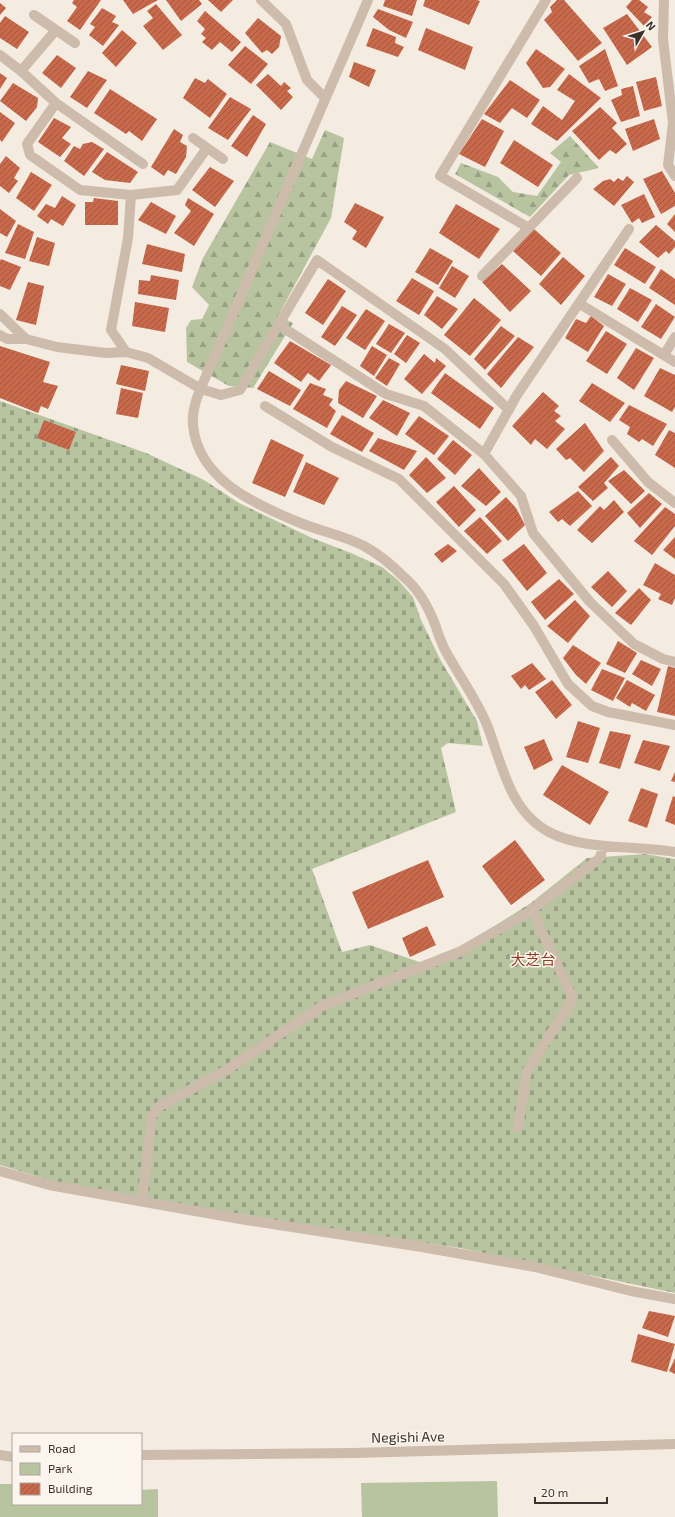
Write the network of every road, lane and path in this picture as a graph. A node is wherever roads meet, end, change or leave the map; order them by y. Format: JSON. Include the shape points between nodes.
{"nodes":[{"id":1,"x":261,"y":0,"type":"edge"},
{"id":2,"x":368,"y":0,"type":"edge"},
{"id":3,"x":546,"y":0,"type":"edge"},
{"id":4,"x":664,"y":0,"type":"edge"},
{"id":5,"x":34,"y":15,"type":"dead end"},
{"id":6,"x":56,"y":30,"type":"junction"},
{"id":7,"x":75,"y":43,"type":"dead end"},
{"id":8,"x":0,"y":55,"type":"edge"},
{"id":9,"x":21,"y":71,"type":"junction"},
{"id":10,"x":326,"y":98,"type":"junction"},
{"id":11,"x":56,"y":103,"type":"junction"},
{"id":12,"x":193,"y":138,"type":"dead end"},
{"id":13,"x":207,"y":148,"type":"junction"},
{"id":14,"x":223,"y":159,"type":"dead end"},
{"id":15,"x":143,"y":164,"type":"dead end"},
{"id":16,"x":675,"y":176,"type":"edge"},
{"id":17,"x":577,"y":178,"type":"dead end"},
{"id":18,"x":131,"y":195,"type":"junction"},
{"id":19,"x":529,"y":228,"type":"junction"},
{"id":20,"x":629,"y":229,"type":"dead end"},
{"id":21,"x":482,"y":276,"type":"dead end"},
{"id":22,"x":580,"y":304,"type":"junction"},
{"id":23,"x":0,"y":314,"type":"edge"},
{"id":24,"x":279,"y":325,"type":"junction"},
{"id":25,"x":0,"y":335,"type":"edge"},
{"id":26,"x":675,"y":337,"type":"edge"},
{"id":27,"x":26,"y":339,"type":"junction"},
{"id":28,"x":126,"y":352,"type":"junction"},
{"id":29,"x":664,"y":355,"type":"junction"},
{"id":30,"x":675,"y":362,"type":"edge"},
{"id":31,"x":201,"y":389,"type":"junction"},
{"id":32,"x":265,"y":406,"type":"dead end"},
{"id":33,"x":509,"y":410,"type":"junction"},
{"id":34,"x":612,"y":440,"type":"dead end"},
{"id":35,"x":484,"y":454,"type":"junction"},
{"id":36,"x":675,"y":503,"type":"edge"},
{"id":37,"x":675,"y":662,"type":"edge"},
{"id":38,"x":675,"y":725,"type":"edge"},
{"id":39,"x":603,"y":846,"type":"junction"},
{"id":40,"x":675,"y":852,"type":"edge"},
{"id":41,"x":532,"y":910,"type":"junction"},
{"id":42,"x":518,"y":1127,"type":"dead end"},
{"id":43,"x":0,"y":1171,"type":"edge"},
{"id":44,"x":142,"y":1201,"type":"junction"},
{"id":45,"x":675,"y":1299,"type":"edge"},
{"id":46,"x":675,"y":1444,"type":"edge"},
{"id":47,"x":142,"y":1454,"type":"edge"},
{"id":48,"x":0,"y":1455,"type":"edge"},
{"id":49,"x":12,"y":1457,"type":"edge"}],
"edges":[{"from":1,"to":10,"type":"street","via":[[286,24],[307,80]]},
{"from":2,"to":10,"type":"street"},
{"from":3,"to":19,"type":"street","via":[[440,176]]},
{"from":4,"to":16,"type":"street","via":[[663,39],[673,123],[668,165]]},
{"from":5,"to":6,"type":"street"},
{"from":6,"to":7,"type":"street"},
{"from":6,"to":9,"type":"street"},
{"from":8,"to":9,"type":"street"},
{"from":9,"to":11,"type":"street"},
{"from":10,"to":31,"type":"street"},
{"from":11,"to":15,"type":"street"},
{"from":11,"to":18,"type":"street","via":[[27,144],[30,155],[80,190]]},
{"from":12,"to":13,"type":"street"},
{"from":13,"to":14,"type":"street"},
{"from":13,"to":18,"type":"street","via":[[177,190]]},
{"from":17,"to":19,"type":"street"},
{"from":18,"to":28,"type":"street","via":[[128,238],[111,330]]},
{"from":19,"to":21,"type":"street"},
{"from":20,"to":22,"type":"street"},
{"from":22,"to":29,"type":"street"},
{"from":22,"to":33,"type":"street"},
{"from":23,"to":27,"type":"street"},
{"from":24,"to":31,"type":"street","via":[[240,390],[221,395]]},
{"from":24,"to":33,"type":"street","via":[[317,260],[445,349]]},
{"from":24,"to":35,"type":"street","via":[[386,394],[424,406]]},
{"from":25,"to":27,"type":"street","via":[[7,339]]},
{"from":26,"to":29,"type":"street"},
{"from":27,"to":28,"type":"street","via":[[57,347],[106,353]]},
{"from":28,"to":31,"type":"street","via":[[148,358]]},
{"from":29,"to":30,"type":"street"},
{"from":31,"to":39,"type":"street","via":[[194,407],[193,423],[201,455],[211,469],[241,495],[299,523],[364,546],[408,580],[423,598],[442,645],[486,723],[500,766],[517,802],[534,822],[550,833],[569,840]]},
{"from":32,"to":38,"type":"street","via":[[332,447],[399,479],[504,584],[534,626],[568,684],[592,706],[608,712]]},
{"from":33,"to":35,"type":"street"},
{"from":34,"to":36,"type":"street","via":[[648,482]]},
{"from":35,"to":37,"type":"street","via":[[521,496],[533,533],[590,602],[634,644],[663,659]]},
{"from":39,"to":40,"type":"street"},
{"from":39,"to":41,"type":"street","via":[[600,858]]},
{"from":41,"to":42,"type":"street","via":[[573,999],[527,1071]]},
{"from":41,"to":44,"type":"street","via":[[459,952],[322,1006],[225,1071],[160,1106],[152,1116]]},
{"from":43,"to":44,"type":"street","via":[[49,1185]]},
{"from":44,"to":45,"type":"street","via":[[535,1266],[631,1291]]},
{"from":46,"to":47,"type":"street","name":"Negishi Ave","via":[[354,1453]]},
{"from":48,"to":49,"type":"street"}]}
